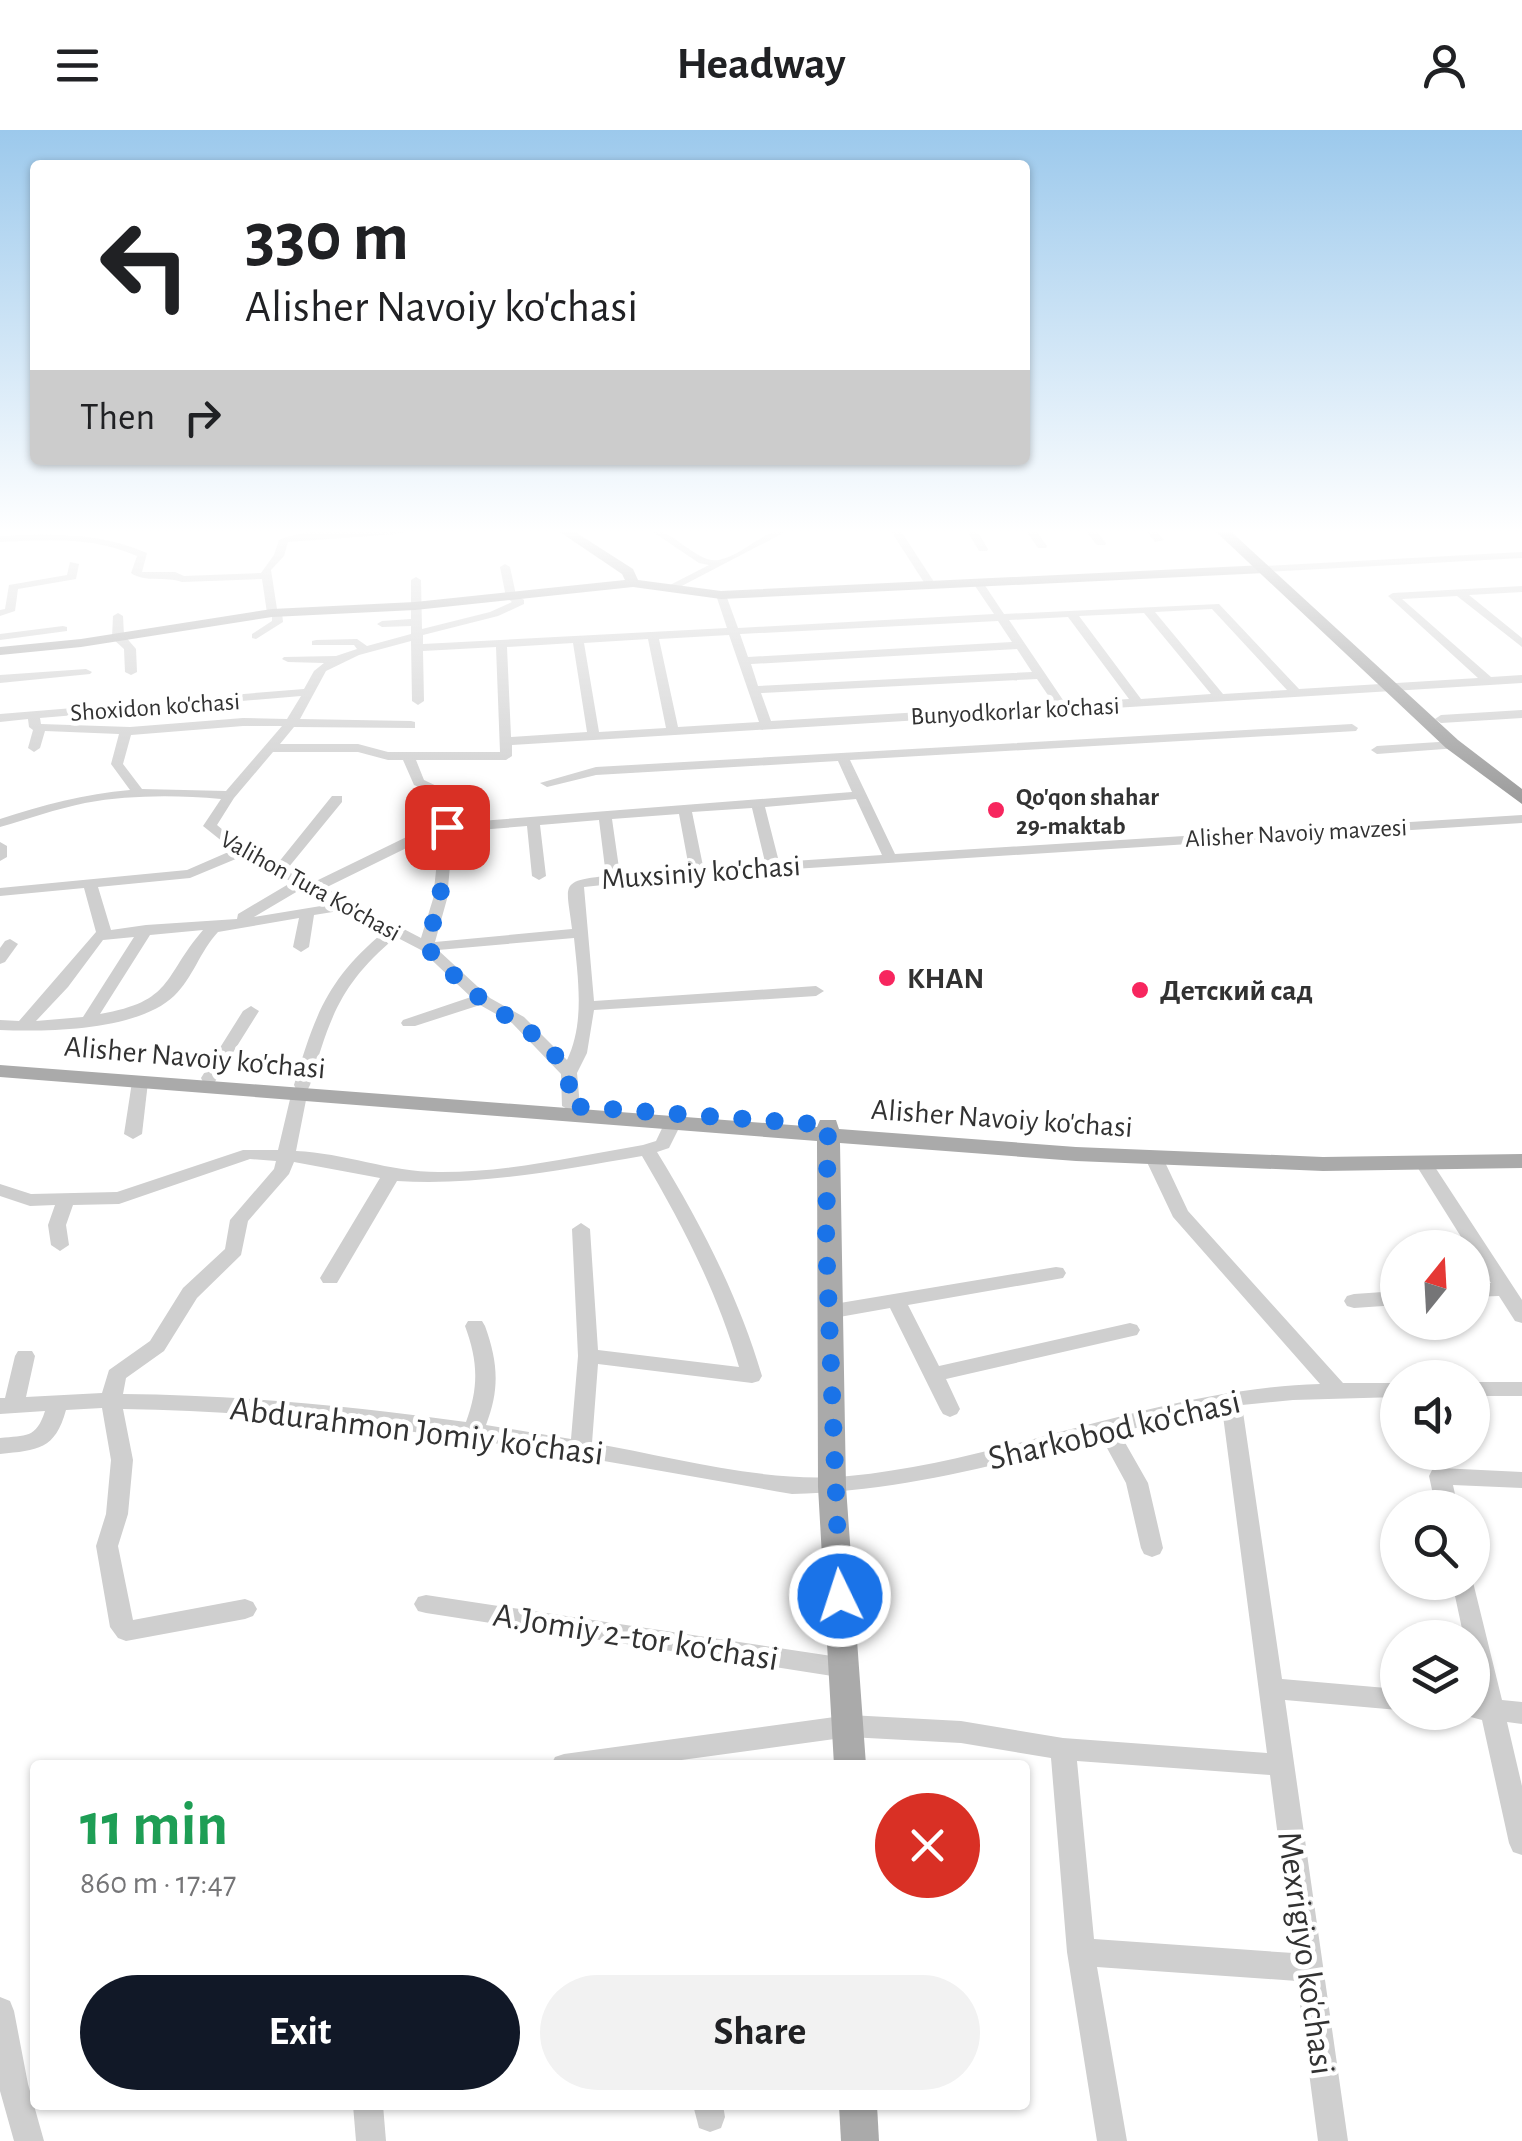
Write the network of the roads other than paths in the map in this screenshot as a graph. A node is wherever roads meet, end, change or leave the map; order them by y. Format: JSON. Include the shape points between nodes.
{"nodes":[{"id":1,"x":119,"y":622,"type":"edge"},
{"id":2,"x":216,"y":622,"type":"edge"},
{"id":3,"x":278,"y":622,"type":"edge"},
{"id":4,"x":417,"y":622,"type":"edge"},
{"id":5,"x":466,"y":622,"type":"edge"},
{"id":6,"x":733,"y":622,"type":"edge"},
{"id":7,"x":890,"y":622,"type":"edge"},
{"id":8,"x":1004,"y":622,"type":"edge"},
{"id":9,"x":1078,"y":622,"type":"edge"},
{"id":10,"x":1156,"y":622,"type":"edge"},
{"id":11,"x":1230,"y":622,"type":"edge"},
{"id":12,"x":1327,"y":622,"type":"edge"},
{"id":13,"x":1422,"y":622,"type":"edge"},
{"id":14,"x":1495,"y":622,"type":"edge"},
{"id":15,"x":382,"y":624,"type":"dead end"},
{"id":16,"x":63,"y":629,"type":"dead end"},
{"id":17,"x":736,"y":630,"type":"junction"},
{"id":18,"x":418,"y":635,"type":"junction"},
{"id":19,"x":653,"y":635,"type":"junction"},
{"id":20,"x":256,"y":636,"type":"dead end"},
{"id":21,"x":0,"y":637,"type":"edge"},
{"id":22,"x":120,"y":638,"type":"junction"},
{"id":23,"x":578,"y":639,"type":"junction"},
{"id":24,"x":316,"y":643,"type":"dead end"},
{"id":25,"x":501,"y":643,"type":"junction"},
{"id":26,"x":1019,"y":644,"type":"junction"},
{"id":27,"x":1522,"y":644,"type":"edge"},
{"id":28,"x":0,"y":651,"type":"edge"},
{"id":29,"x":367,"y":652,"type":"junction"},
{"id":30,"x":288,"y":659,"type":"dead end"},
{"id":31,"x":340,"y":660,"type":"junction"},
{"id":32,"x":745,"y":660,"type":"junction"},
{"id":33,"x":86,"y":672,"type":"dead end"},
{"id":34,"x":131,"y":672,"type":"dead end"},
{"id":35,"x":1040,"y":675,"type":"junction"},
{"id":36,"x":0,"y":679,"type":"edge"},
{"id":37,"x":1522,"y":679,"type":"edge"},
{"id":38,"x":1488,"y":681,"type":"junction"},
{"id":39,"x":1396,"y":686,"type":"junction"},
{"id":40,"x":755,"y":690,"type":"junction"},
{"id":41,"x":310,"y":692,"type":"junction"},
{"id":42,"x":1297,"y":694,"type":"junction"},
{"id":43,"x":1220,"y":698,"type":"junction"},
{"id":44,"x":418,"y":701,"type":"dead end"},
{"id":45,"x":1138,"y":703,"type":"junction"},
{"id":46,"x":1062,"y":707,"type":"junction"},
{"id":47,"x":1522,"y":714,"type":"edge"},
{"id":48,"x":1,"y":716,"type":"edge"},
{"id":49,"x":1441,"y":719,"type":"junction"},
{"id":50,"x":37,"y":721,"type":"junction"},
{"id":51,"x":290,"y":724,"type":"junction"},
{"id":52,"x":412,"y":724,"type":"dead end"},
{"id":53,"x":766,"y":726,"type":"junction"},
{"id":54,"x":1352,"y":728,"type":"dead end"},
{"id":55,"x":126,"y":731,"type":"junction"},
{"id":56,"x":673,"y":731,"type":"junction"},
{"id":57,"x":594,"y":736,"type":"junction"},
{"id":58,"x":508,"y":741,"type":"junction"},
{"id":59,"x":1454,"y":745,"type":"junction"},
{"id":60,"x":34,"y":748,"type":"dead end"},
{"id":61,"x":268,"y":748,"type":"junction"},
{"id":62,"x":1378,"y":750,"type":"dead end"},
{"id":63,"x":408,"y":756,"type":"junction"},
{"id":64,"x":842,"y":756,"type":"junction"},
{"id":65,"x":1522,"y":782,"type":"edge"},
{"id":66,"x":547,"y":783,"type":"dead end"},
{"id":67,"x":136,"y":789,"type":"junction"},
{"id":68,"x":862,"y":795,"type":"junction"},
{"id":69,"x":226,"y":796,"type":"junction"},
{"id":70,"x":1522,"y":798,"type":"edge"},
{"id":71,"x":337,"y":799,"type":"dead end"},
{"id":72,"x":758,"y":804,"type":"junction"},
{"id":73,"x":685,"y":810,"type":"junction"},
{"id":74,"x":605,"y":815,"type":"junction"},
{"id":75,"x":1522,"y":819,"type":"edge"},
{"id":76,"x":532,"y":822,"type":"junction"},
{"id":77,"x":0,"y":823,"type":"edge"},
{"id":78,"x":441,"y":828,"type":"junction"},
{"id":79,"x":0,"y":846,"type":"edge"},
{"id":80,"x":245,"y":850,"type":"junction"},
{"id":81,"x":0,"y":857,"type":"edge"},
{"id":82,"x":890,"y":858,"type":"junction"},
{"id":83,"x":772,"y":866,"type":"junction"},
{"id":84,"x":280,"y":869,"type":"junction"},
{"id":85,"x":697,"y":870,"type":"junction"},
{"id":86,"x":539,"y":876,"type":"dead end"},
{"id":87,"x":613,"y":876,"type":"junction"},
{"id":88,"x":89,"y":882,"type":"junction"},
{"id":89,"x":309,"y":885,"type":"junction"},
{"id":90,"x":0,"y":892,"type":"edge"},
{"id":91,"x":345,"y":906,"type":"junction"},
{"id":92,"x":308,"y":912,"type":"junction"},
{"id":93,"x":230,"y":922,"type":"junction"},
{"id":94,"x":146,"y":929,"type":"junction"},
{"id":95,"x":394,"y":931,"type":"junction"},
{"id":96,"x":104,"y":933,"type":"junction"},
{"id":97,"x":579,"y":933,"type":"junction"},
{"id":98,"x":10,"y":944,"type":"dead end"},
{"id":99,"x":426,"y":947,"type":"junction"},
{"id":100,"x":301,"y":948,"type":"dead end"},
{"id":101,"x":0,"y":959,"type":"edge"},
{"id":102,"x":816,"y":990,"type":"dead end"},
{"id":103,"x":482,"y":999,"type":"junction"},
{"id":104,"x":585,"y":1006,"type":"junction"},
{"id":105,"x":251,"y":1011,"type":"dead end"},
{"id":106,"x":90,"y":1019,"type":"junction"},
{"id":107,"x":408,"y":1023,"type":"dead end"},
{"id":108,"x":0,"y":1024,"type":"edge"},
{"id":109,"x":22,"y":1027,"type":"junction"},
{"id":110,"x":0,"y":1061,"type":"edge"},
{"id":111,"x":0,"y":1071,"type":"edge"},
{"id":112,"x":569,"y":1073,"type":"junction"},
{"id":113,"x":208,"y":1078,"type":"junction"},
{"id":114,"x":140,"y":1082,"type":"junction"},
{"id":115,"x":300,"y":1090,"type":"junction"},
{"id":116,"x":570,"y":1106,"type":"junction"},
{"id":117,"x":672,"y":1124,"type":"junction"},
{"id":118,"x":828,"y":1131,"type":"junction"},
{"id":119,"x":133,"y":1134,"type":"dead end"},
{"id":120,"x":647,"y":1150,"type":"junction"},
{"id":121,"x":1522,"y":1150,"type":"edge"},
{"id":122,"x":283,"y":1155,"type":"junction"},
{"id":123,"x":1154,"y":1158,"type":"junction"},
{"id":124,"x":1522,"y":1162,"type":"edge"},
{"id":125,"x":1426,"y":1165,"type":"junction"},
{"id":126,"x":391,"y":1175,"type":"junction"},
{"id":127,"x":0,"y":1190,"type":"edge"},
{"id":128,"x":64,"y":1202,"type":"junction"},
{"id":129,"x":581,"y":1230,"type":"dead end"},
{"id":130,"x":60,"y":1245,"type":"dead end"},
{"id":131,"x":1056,"y":1272,"type":"dead end"},
{"id":132,"x":330,"y":1278,"type":"dead end"},
{"id":133,"x":1505,"y":1288,"type":"junction"},
{"id":134,"x":1490,"y":1289,"type":"edge"},
{"id":135,"x":1380,"y":1299,"type":"edge"},
{"id":136,"x":896,"y":1300,"type":"junction"},
{"id":137,"x":1354,"y":1301,"type":"dead end"},
{"id":138,"x":828,"y":1312,"type":"junction"},
{"id":139,"x":1522,"y":1316,"type":"edge"},
{"id":140,"x":475,"y":1326,"type":"dead end"},
{"id":141,"x":1130,"y":1330,"type":"dead end"},
{"id":142,"x":24,"y":1356,"type":"dead end"},
{"id":143,"x":588,"y":1356,"type":"junction"},
{"id":144,"x":932,"y":1374,"type":"junction"},
{"id":145,"x":1522,"y":1389,"type":"edge"},
{"id":146,"x":1380,"y":1390,"type":"edge"},
{"id":147,"x":1490,"y":1390,"type":"edge"},
{"id":148,"x":1338,"y":1391,"type":"junction"},
{"id":149,"x":1231,"y":1399,"type":"junction"},
{"id":150,"x":111,"y":1400,"type":"junction"},
{"id":151,"x":58,"y":1401,"type":"junction"},
{"id":152,"x":7,"y":1406,"type":"edge"},
{"id":153,"x":950,"y":1409,"type":"dead end"},
{"id":154,"x":1106,"y":1429,"type":"junction"},
{"id":155,"x":472,"y":1433,"type":"junction"},
{"id":156,"x":0,"y":1446,"type":"edge"},
{"id":157,"x":581,"y":1450,"type":"junction"},
{"id":158,"x":1522,"y":1480,"type":"edge"},
{"id":159,"x":832,"y":1487,"type":"junction"},
{"id":160,"x":1443,"y":1490,"type":"edge"},
{"id":161,"x":1152,"y":1548,"type":"dead end"},
{"id":162,"x":426,"y":1604,"type":"dead end"},
{"id":163,"x":245,"y":1608,"type":"dead end"},
{"id":164,"x":845,"y":1668,"type":"junction"},
{"id":165,"x":1271,"y":1688,"type":"junction"},
{"id":166,"x":1380,"y":1698,"type":"edge"},
{"id":167,"x":1490,"y":1710,"type":"edge"},
{"id":168,"x":1522,"y":1713,"type":"edge"},
{"id":169,"x":849,"y":1726,"type":"junction"},
{"id":170,"x":1488,"y":1730,"type":"edge"},
{"id":171,"x":1063,"y":1749,"type":"junction"},
{"id":172,"x":601,"y":1760,"type":"edge"},
{"id":173,"x":850,"y":1760,"type":"edge"},
{"id":174,"x":1282,"y":1765,"type":"junction"},
{"id":175,"x":1522,"y":1843,"type":"edge"},
{"id":176,"x":1081,"y":1952,"type":"junction"},
{"id":177,"x":1310,"y":1968,"type":"junction"},
{"id":178,"x":0,"y":2010,"type":"edge"},
{"id":179,"x":368,"y":2110,"type":"edge"},
{"id":180,"x":858,"y":2110,"type":"edge"},
{"id":181,"x":29,"y":2141,"type":"edge"},
{"id":182,"x":370,"y":2141,"type":"edge"},
{"id":183,"x":860,"y":2141,"type":"edge"},
{"id":184,"x":1112,"y":2141,"type":"edge"},
{"id":185,"x":1333,"y":2141,"type":"edge"}],
"edges":[{"from":1,"to":22,"type":"street"},
{"from":2,"to":22,"type":"main road"},
{"from":3,"to":20,"type":"street"},
{"from":4,"to":18,"type":"street"},
{"from":5,"to":18,"type":"street"},
{"from":6,"to":17,"type":"street"},
{"from":7,"to":17,"type":"street"},
{"from":8,"to":26,"type":"street"},
{"from":9,"to":45,"type":"street"},
{"from":10,"to":43,"type":"street"},
{"from":11,"to":42,"type":"street"},
{"from":12,"to":39,"type":"highway"},
{"from":13,"to":38,"type":"street"},
{"from":14,"to":27,"type":"street"},
{"from":15,"to":18,"type":"street"},
{"from":16,"to":21,"type":"street"},
{"from":17,"to":19,"type":"street"},
{"from":17,"to":32,"type":"street"},
{"from":18,"to":25,"type":"street"},
{"from":18,"to":29,"type":"street"},
{"from":18,"to":44,"type":"street"},
{"from":19,"to":23,"type":"street"},
{"from":19,"to":56,"type":"street"},
{"from":22,"to":28,"type":"main road"},
{"from":22,"to":34,"type":"street","via":[[130,649]]},
{"from":23,"to":25,"type":"street"},
{"from":23,"to":57,"type":"street"},
{"from":24,"to":29,"type":"street","via":[[357,642]]},
{"from":25,"to":58,"type":"street"},
{"from":26,"to":32,"type":"street"},
{"from":26,"to":35,"type":"street"},
{"from":29,"to":31,"type":"street"},
{"from":30,"to":31,"type":"street"},
{"from":31,"to":41,"type":"street","name":"Valihon Tura Ko'chasi","via":[[318,671]]},
{"from":32,"to":40,"type":"street"},
{"from":33,"to":36,"type":"street"},
{"from":35,"to":40,"type":"street"},
{"from":35,"to":46,"type":"street"},
{"from":37,"to":38,"type":"street","name":"Bunyodkorlar ko'chasi"},
{"from":38,"to":39,"type":"street","name":"Bunyodkorlar ko'chasi"},
{"from":39,"to":42,"type":"street","name":"Bunyodkorlar ko'chasi"},
{"from":39,"to":49,"type":"highway"},
{"from":39,"to":59,"type":"highway"},
{"from":40,"to":53,"type":"street"},
{"from":41,"to":50,"type":"street","name":"Shoxidon ko'chasi"},
{"from":41,"to":51,"type":"street","name":"Valihon Tura Ko'chasi"},
{"from":42,"to":43,"type":"street","name":"Bunyodkorlar ko'chasi"},
{"from":43,"to":45,"type":"street","name":"Bunyodkorlar ko'chasi"},
{"from":45,"to":46,"type":"street","name":"Bunyodkorlar ko'chasi"},
{"from":46,"to":53,"type":"street","name":"Bunyodkorlar ko'chasi"},
{"from":47,"to":49,"type":"street"},
{"from":48,"to":50,"type":"street","name":"Shoxidon ko'chasi"},
{"from":49,"to":65,"type":"highway"},
{"from":50,"to":55,"type":"street"},
{"from":50,"to":60,"type":"street"},
{"from":51,"to":52,"type":"street"},
{"from":51,"to":55,"type":"street"},
{"from":51,"to":61,"type":"street","name":"Valihon Tura Ko'chasi"},
{"from":53,"to":56,"type":"street","name":"Bunyodkorlar ko'chasi"},
{"from":54,"to":64,"type":"street"},
{"from":55,"to":67,"type":"street","via":[[117,764]]},
{"from":56,"to":57,"type":"street","name":"Bunyodkorlar ko'chasi"},
{"from":57,"to":58,"type":"street","name":"Bunyodkorlar ko'chasi"},
{"from":58,"to":63,"type":"street","via":[[506,756]]},
{"from":59,"to":62,"type":"street"},
{"from":59,"to":70,"type":"highway"},
{"from":61,"to":63,"type":"street","via":[[358,748]]},
{"from":61,"to":69,"type":"street","name":"Valihon Tura Ko'chasi"},
{"from":63,"to":78,"type":"street","via":[[420,782],[438,790]]},
{"from":64,"to":66,"type":"street","via":[[596,771]]},
{"from":64,"to":68,"type":"street"},
{"from":67,"to":69,"type":"street"},
{"from":67,"to":77,"type":"street"},
{"from":68,"to":72,"type":"street"},
{"from":68,"to":82,"type":"street"},
{"from":69,"to":80,"type":"street","name":"Valihon Tura Ko'chasi","via":[[210,826]]},
{"from":71,"to":84,"type":"street"},
{"from":72,"to":73,"type":"street"},
{"from":72,"to":83,"type":"street"},
{"from":73,"to":74,"type":"street"},
{"from":73,"to":85,"type":"street"},
{"from":74,"to":76,"type":"street"},
{"from":74,"to":87,"type":"street"},
{"from":75,"to":82,"type":"street","name":"Alisher Navoiy mavzesi"},
{"from":76,"to":78,"type":"street"},
{"from":76,"to":86,"type":"street"},
{"from":78,"to":89,"type":"street"},
{"from":78,"to":99,"type":"street","via":[[440,899]]},
{"from":79,"to":81,"type":"street"},
{"from":80,"to":84,"type":"street","name":"Valihon Tura Ko'chasi"},
{"from":80,"to":88,"type":"street","via":[[190,874]]},
{"from":82,"to":83,"type":"street","name":"Muxsiniy ko'chasi"},
{"from":83,"to":85,"type":"street","name":"Muxsiniy ko'chasi"},
{"from":84,"to":89,"type":"street","name":"Valihon Tura Ko'chasi"},
{"from":85,"to":87,"type":"street","name":"Muxsiniy ko'chasi"},
{"from":87,"to":97,"type":"street","name":"Muxsiniy ko'chasi","via":[[579,883]]},
{"from":88,"to":90,"type":"street"},
{"from":88,"to":96,"type":"street"},
{"from":89,"to":91,"type":"street","name":"Valihon Tura Ko'chasi"},
{"from":89,"to":93,"type":"street"},
{"from":91,"to":92,"type":"street"},
{"from":91,"to":95,"type":"street","name":"Valihon Tura Ko'chasi"},
{"from":92,"to":93,"type":"street"},
{"from":92,"to":100,"type":"street"},
{"from":93,"to":94,"type":"street"},
{"from":93,"to":106,"type":"street","via":[[206,934],[162,999]]},
{"from":94,"to":96,"type":"street"},
{"from":94,"to":106,"type":"street"},
{"from":95,"to":99,"type":"street","name":"Valihon Tura Ko'chasi"},
{"from":95,"to":115,"type":"street","via":[[332,993]]},
{"from":96,"to":109,"type":"street"},
{"from":97,"to":99,"type":"street"},
{"from":97,"to":104,"type":"street","name":"Muxsiniy ko'chasi"},
{"from":98,"to":101,"type":"street"},
{"from":99,"to":103,"type":"street","name":"Valihon Tura Ko'chasi"},
{"from":102,"to":104,"type":"street"},
{"from":103,"to":107,"type":"street"},
{"from":103,"to":112,"type":"street","name":"Valihon Tura Ko'chasi","via":[[518,1020]]},
{"from":104,"to":112,"type":"street","name":"Muxsiniy ko'chasi","via":[[582,1053]]},
{"from":105,"to":113,"type":"street"},
{"from":106,"to":109,"type":"street"},
{"from":108,"to":109,"type":"street"},
{"from":110,"to":113,"type":"main road","name":"Alisher Navoiy ko'chasi"},
{"from":111,"to":114,"type":"main road","name":"Alisher Navoiy ko'chasi"},
{"from":112,"to":116,"type":"street"},
{"from":113,"to":115,"type":"main road","name":"Alisher Navoiy ko'chasi"},
{"from":114,"to":115,"type":"main road","name":"Alisher Navoiy ko'chasi"},
{"from":114,"to":119,"type":"street"},
{"from":115,"to":116,"type":"main road","name":"Alisher Navoiy ko'chasi"},
{"from":115,"to":117,"type":"main road","name":"Alisher Navoiy ko'chasi"},
{"from":115,"to":122,"type":"street"},
{"from":116,"to":118,"type":"main road","name":"Alisher Navoiy ko'chasi"},
{"from":117,"to":118,"type":"main road","name":"Alisher Navoiy ko'chasi"},
{"from":117,"to":120,"type":"street","via":[[663,1144]]},
{"from":118,"to":121,"type":"main road","name":"Alisher Navoiy ko'chasi","via":[[1279,1153]]},
{"from":118,"to":123,"type":"main road","name":"Alisher Navoiy ko'chasi"},
{"from":118,"to":138,"type":"main road"},
{"from":120,"to":126,"type":"street","via":[[498,1174]]},
{"from":120,"to":143,"type":"street","via":[[697,1231],[737,1320],[752,1376]]},
{"from":122,"to":126,"type":"street"},
{"from":122,"to":128,"type":"street","via":[[234,1157],[119,1198]]},
{"from":122,"to":150,"type":"street","via":[[279,1178],[238,1220],[234,1251],[190,1292],[157,1346],[116,1376]]},
{"from":123,"to":125,"type":"main road","name":"Alisher Navoiy ko'chasi"},
{"from":123,"to":148,"type":"street","via":[[1180,1213]]},
{"from":124,"to":125,"type":"main road","name":"Alisher Navoiy ko'chasi"},
{"from":125,"to":133,"type":"street"},
{"from":126,"to":132,"type":"street"},
{"from":127,"to":128,"type":"street"},
{"from":128,"to":130,"type":"street"},
{"from":129,"to":143,"type":"street"},
{"from":131,"to":136,"type":"street"},
{"from":133,"to":134,"type":"street"},
{"from":133,"to":139,"type":"street"},
{"from":135,"to":137,"type":"street"},
{"from":136,"to":138,"type":"street"},
{"from":136,"to":144,"type":"street"},
{"from":138,"to":159,"type":"main road"},
{"from":140,"to":155,"type":"street","via":[[491,1366]]},
{"from":141,"to":144,"type":"street"},
{"from":142,"to":152,"type":"street"},
{"from":143,"to":157,"type":"street"},
{"from":144,"to":153,"type":"street"},
{"from":145,"to":147,"type":"street"},
{"from":146,"to":148,"type":"street","name":"Sharkobod ko'chasi"},
{"from":148,"to":149,"type":"street","name":"Sharkobod ko'chasi"},
{"from":149,"to":154,"type":"street","name":"Sharkobod ko'chasi"},
{"from":149,"to":165,"type":"street","name":"Mexrigiyo ko'chasi"},
{"from":150,"to":151,"type":"street","name":"Abdurahmon Jomiy ko'chasi"},
{"from":150,"to":155,"type":"street","name":"Abdurahmon Jomiy ko'chasi","via":[[302,1407]]},
{"from":150,"to":163,"type":"street","via":[[122,1460],[107,1546],[122,1627],[126,1632]]},
{"from":151,"to":152,"type":"street","name":"Abdurahmon Jomiy ko'chasi"},
{"from":151,"to":156,"type":"street","via":[[42,1442]]},
{"from":154,"to":159,"type":"street","name":"Sharkobod ko'chasi"},
{"from":154,"to":161,"type":"street","via":[[1136,1483]]},
{"from":155,"to":157,"type":"street","name":"Abdurahmon Jomiy ko'chasi"},
{"from":157,"to":159,"type":"street","name":"Abdurahmon Jomiy ko'chasi"},
{"from":158,"to":160,"type":"street","via":[[1440,1476]]},
{"from":159,"to":164,"type":"main road"},
{"from":162,"to":164,"type":"street","name":"A.Jomiy 2-tor ko'chasi"},
{"from":164,"to":169,"type":"main road"},
{"from":165,"to":166,"type":"street"},
{"from":165,"to":174,"type":"street","name":"Mexrigiyo ko'chasi"},
{"from":167,"to":168,"type":"street"},
{"from":169,"to":171,"type":"street","via":[[962,1732]]},
{"from":169,"to":172,"type":"street"},
{"from":169,"to":173,"type":"main road"},
{"from":170,"to":175,"type":"street"},
{"from":171,"to":174,"type":"street"},
{"from":171,"to":176,"type":"street"},
{"from":174,"to":177,"type":"street","name":"Mexrigiyo ko'chasi"},
{"from":176,"to":177,"type":"street"},
{"from":176,"to":184,"type":"street"},
{"from":177,"to":185,"type":"street","name":"Mexrigiyo ko'chasi"},
{"from":178,"to":181,"type":"street"},
{"from":179,"to":182,"type":"street"},
{"from":180,"to":183,"type":"main road"}]}
